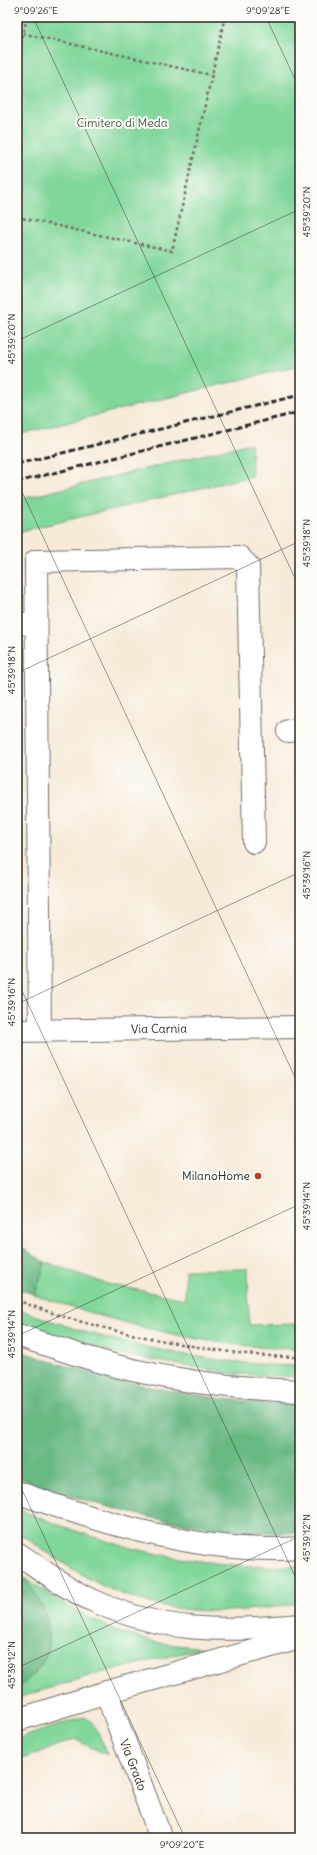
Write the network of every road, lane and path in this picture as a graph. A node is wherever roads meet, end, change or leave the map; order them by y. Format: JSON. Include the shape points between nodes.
{"nodes":[{"id":1,"x":27,"y":17,"type":"edge"},
{"id":2,"x":225,"y":17,"type":"edge"},
{"id":3,"x":17,"y":32,"type":"edge"},
{"id":4,"x":23,"y":34,"type":"junction"},
{"id":5,"x":17,"y":62,"type":"edge"},
{"id":6,"x":211,"y":75,"type":"junction"},
{"id":7,"x":17,"y":218,"type":"edge"},
{"id":8,"x":27,"y":623,"type":"edge"},
{"id":9,"x":254,"y":842,"type":"dead end"},
{"id":10,"x":300,"y":1027,"type":"edge"},
{"id":11,"x":40,"y":1030,"type":"junction"},
{"id":12,"x":17,"y":1031,"type":"edge"},
{"id":13,"x":17,"y":1300,"type":"edge"},
{"id":14,"x":17,"y":1335,"type":"edge"},
{"id":15,"x":300,"y":1357,"type":"edge"},
{"id":16,"x":300,"y":1391,"type":"edge"},
{"id":17,"x":17,"y":1492,"type":"edge"},
{"id":18,"x":300,"y":1548,"type":"edge"},
{"id":19,"x":17,"y":1553,"type":"edge"},
{"id":20,"x":300,"y":1624,"type":"edge"},
{"id":21,"x":300,"y":1638,"type":"edge"},
{"id":22,"x":108,"y":1692,"type":"junction"},
{"id":23,"x":17,"y":1720,"type":"edge"},
{"id":24,"x":161,"y":1838,"type":"edge"}],
"edges":[{"from":1,"to":4,"type":"path"},
{"from":2,"to":6,"type":"path"},
{"from":3,"to":4,"type":"path"},
{"from":4,"to":5,"type":"path"},
{"from":4,"to":6,"type":"path"},
{"from":6,"to":7,"type":"path","via":[[172,252]]},
{"from":8,"to":9,"type":"main road","via":[[36,561],[239,557],[248,566]]},
{"from":8,"to":11,"type":"main road"},
{"from":10,"to":11,"type":"main road","name":"Via Carnia"},
{"from":11,"to":12,"type":"main road","name":"Via Carnia"},
{"from":13,"to":15,"type":"path","via":[[113,1331],[218,1351]]},
{"from":14,"to":16,"type":"main road","via":[[137,1371],[206,1384]]},
{"from":17,"to":18,"type":"main road","via":[[138,1531],[241,1547]]},
{"from":19,"to":20,"type":"main road","via":[[91,1600],[157,1623],[190,1628],[232,1629]]},
{"from":21,"to":22,"type":"main road"},
{"from":22,"to":23,"type":"main road"},
{"from":22,"to":24,"type":"main road","name":"Via Grado"}]}
